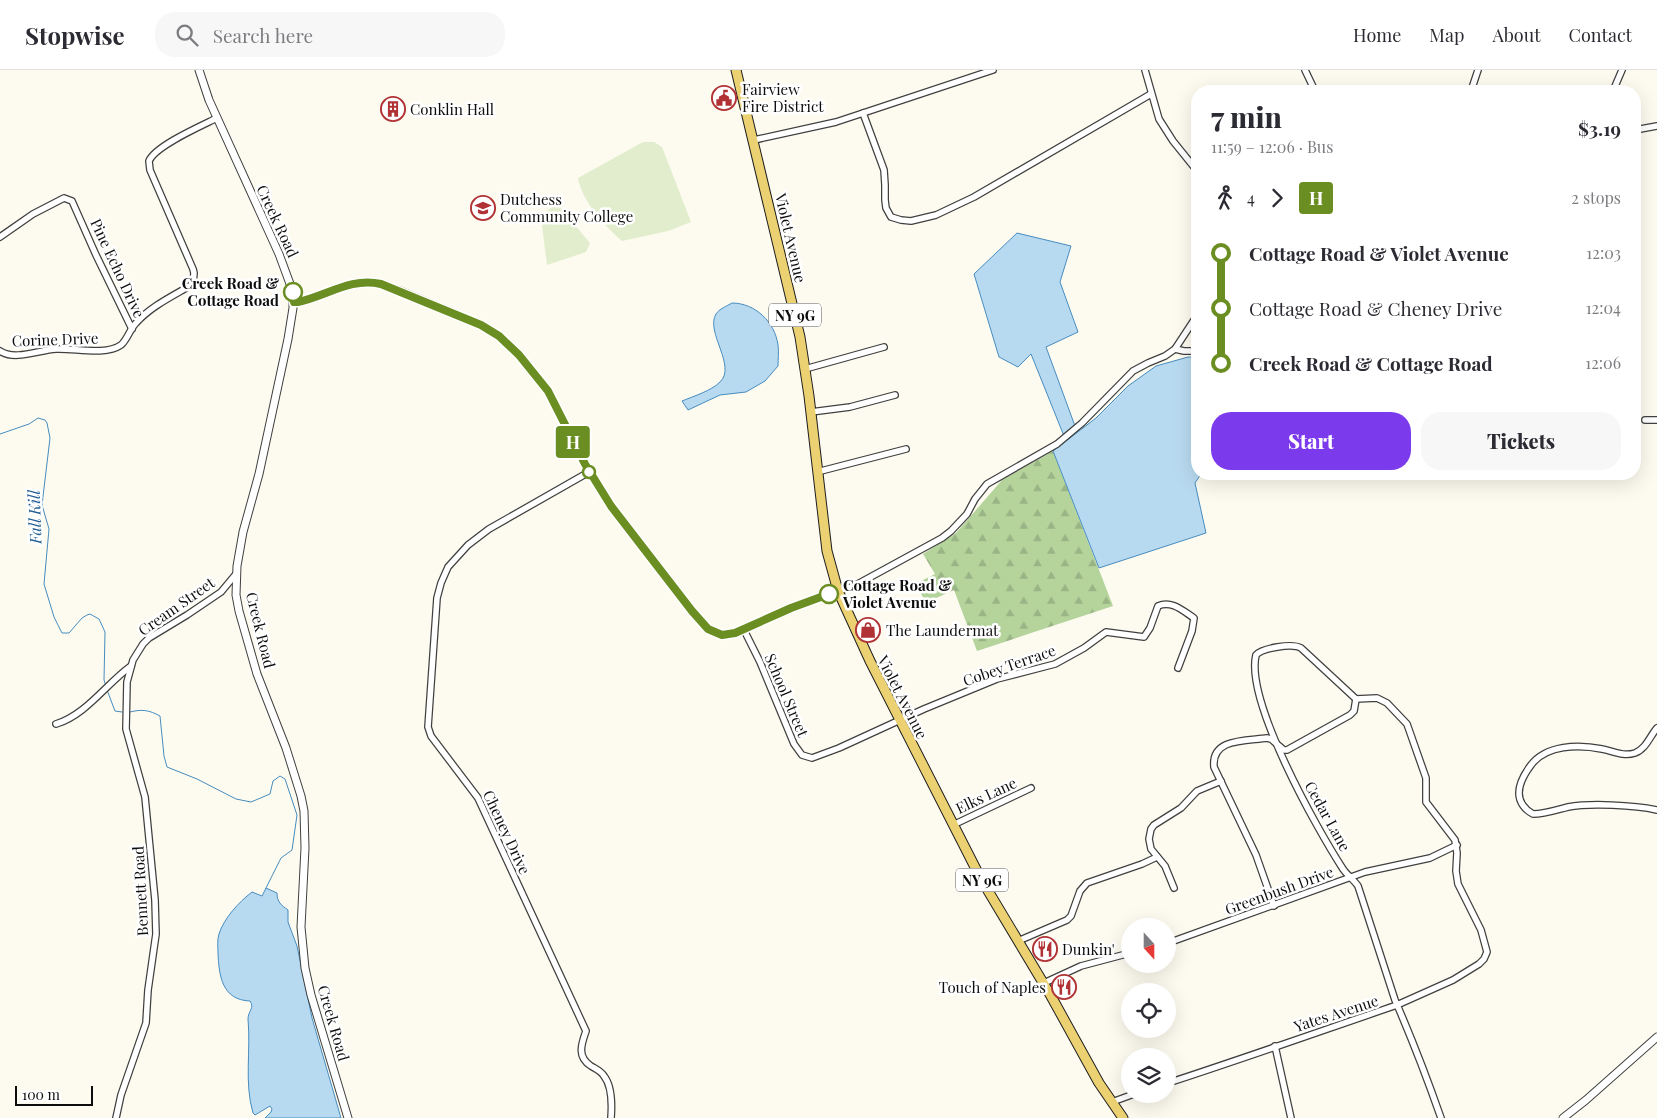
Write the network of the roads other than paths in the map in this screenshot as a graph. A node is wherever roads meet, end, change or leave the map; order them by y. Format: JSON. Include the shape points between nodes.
{"nodes":[{"id":1,"x":199,"y":70,"type":"edge"},
{"id":2,"x":736,"y":70,"type":"edge"},
{"id":3,"x":993,"y":70,"type":"edge"},
{"id":4,"x":1145,"y":70,"type":"edge"},
{"id":5,"x":1305,"y":70,"type":"edge"},
{"id":6,"x":1478,"y":70,"type":"edge"},
{"id":7,"x":1622,"y":70,"type":"edge"},
{"id":8,"x":1312,"y":85,"type":"edge"},
{"id":9,"x":1473,"y":85,"type":"edge"},
{"id":10,"x":1616,"y":85,"type":"edge"},
{"id":11,"x":1151,"y":94,"type":"junction"},
{"id":12,"x":863,"y":113,"type":"junction"},
{"id":13,"x":216,"y":118,"type":"junction"},
{"id":14,"x":1657,"y":126,"type":"edge"},
{"id":15,"x":1641,"y":129,"type":"edge"},
{"id":16,"x":754,"y":140,"type":"junction"},
{"id":17,"x":1191,"y":163,"type":"edge"},
{"id":18,"x":0,"y":237,"type":"edge"},
{"id":19,"x":294,"y":302,"type":"junction"},
{"id":20,"x":1191,"y":325,"type":"edge"},
{"id":21,"x":132,"y":328,"type":"junction"},
{"id":22,"x":884,"y":347,"type":"dead end"},
{"id":23,"x":1175,"y":349,"type":"junction"},
{"id":24,"x":0,"y":351,"type":"edge"},
{"id":25,"x":1191,"y":351,"type":"edge"},
{"id":26,"x":805,"y":369,"type":"junction"},
{"id":27,"x":896,"y":395,"type":"dead end"},
{"id":28,"x":811,"y":412,"type":"junction"},
{"id":29,"x":1645,"y":420,"type":"dead end"},
{"id":30,"x":1657,"y":420,"type":"edge"},
{"id":31,"x":906,"y":448,"type":"dead end"},
{"id":32,"x":589,"y":472,"type":"junction"},
{"id":33,"x":817,"y":472,"type":"junction"},
{"id":34,"x":236,"y":574,"type":"junction"},
{"id":35,"x":838,"y":591,"type":"junction"},
{"id":36,"x":744,"y":630,"type":"junction"},
{"id":37,"x":131,"y":666,"type":"junction"},
{"id":38,"x":1178,"y":668,"type":"dead end"},
{"id":39,"x":1356,"y":699,"type":"junction"},
{"id":40,"x":125,"y":720,"type":"joint"},
{"id":41,"x":900,"y":720,"type":"junction"},
{"id":42,"x":56,"y":724,"type":"dead end"},
{"id":43,"x":1657,"y":728,"type":"edge"},
{"id":44,"x":1275,"y":742,"type":"junction"},
{"id":45,"x":1221,"y":781,"type":"junction"},
{"id":46,"x":1030,"y":788,"type":"dead end"},
{"id":47,"x":1657,"y":810,"type":"edge"},
{"id":48,"x":953,"y":824,"type":"junction"},
{"id":49,"x":1457,"y":845,"type":"junction"},
{"id":50,"x":1157,"y":857,"type":"junction"},
{"id":51,"x":1350,"y":877,"type":"junction"},
{"id":52,"x":1174,"y":888,"type":"dead end"},
{"id":53,"x":1274,"y":906,"type":"junction"},
{"id":54,"x":1176,"y":939,"type":"edge"},
{"id":55,"x":1018,"y":940,"type":"junction"},
{"id":56,"x":1121,"y":955,"type":"edge"},
{"id":57,"x":1044,"y":983,"type":"junction"},
{"id":58,"x":1397,"y":1005,"type":"junction"},
{"id":59,"x":1657,"y":1037,"type":"edge"},
{"id":60,"x":1275,"y":1046,"type":"junction"},
{"id":61,"x":1176,"y":1080,"type":"edge"},
{"id":62,"x":1121,"y":1099,"type":"edge"},
{"id":63,"x":1112,"y":1102,"type":"junction"},
{"id":64,"x":116,"y":1118,"type":"edge"},
{"id":65,"x":348,"y":1118,"type":"edge"},
{"id":66,"x":611,"y":1118,"type":"edge"},
{"id":67,"x":1123,"y":1118,"type":"edge"},
{"id":68,"x":1291,"y":1118,"type":"edge"},
{"id":69,"x":1441,"y":1118,"type":"edge"},
{"id":70,"x":1563,"y":1118,"type":"edge"}],
"edges":[{"from":1,"to":13,"type":"street","name":"Creek Road"},
{"from":2,"to":16,"type":"main road","name":"Violet Avenue","number":"NY 9G"},
{"from":3,"to":12,"type":"street"},
{"from":4,"to":11,"type":"street"},
{"from":5,"to":8,"type":"street"},
{"from":6,"to":9,"type":"street"},
{"from":7,"to":10,"type":"street"},
{"from":11,"to":12,"type":"street","via":[[974,197],[936,215],[911,221],[891,217],[886,208],[884,170]]},
{"from":11,"to":17,"type":"street","via":[[1166,132]]},
{"from":12,"to":16,"type":"street"},
{"from":13,"to":19,"type":"street","name":"Creek Road","via":[[282,262]]},
{"from":13,"to":21,"type":"street","name":"Pine Echo Drive","via":[[181,136],[150,158],[150,170],[193,269],[194,281],[152,308]]},
{"from":14,"to":15,"type":"street"},
{"from":16,"to":26,"type":"main road","name":"Violet Avenue","number":"NY 9G"},
{"from":18,"to":21,"type":"street","name":"Pine Echo Drive","via":[[58,200],[72,201]]},
{"from":19,"to":32,"type":"street","via":[[354,283],[375,282],[488,329],[519,355],[548,391]]},
{"from":19,"to":34,"type":"street","name":"Creek Road"},
{"from":20,"to":23,"type":"street"},
{"from":21,"to":24,"type":"street","name":"Corine Drive","via":[[122,344],[111,350],[56,349],[17,355]]},
{"from":22,"to":26,"type":"street"},
{"from":23,"to":25,"type":"street"},
{"from":23,"to":35,"type":"street","via":[[1133,371],[1057,444],[987,484],[951,531],[854,586]]},
{"from":26,"to":28,"type":"main road","name":"Violet Avenue","number":"NY 9G"},
{"from":27,"to":28,"type":"street","via":[[850,407]]},
{"from":28,"to":33,"type":"main road","name":"Violet Avenue","number":"NY 9G"},
{"from":29,"to":30,"type":"street"},
{"from":31,"to":33,"type":"street"},
{"from":32,"to":36,"type":"street","via":[[611,506],[704,626],[722,635]]},
{"from":32,"to":66,"type":"street","name":"Cheney Drive","via":[[489,529],[468,545],[448,567],[437,598],[428,727],[431,736],[478,798],[586,1031],[581,1054],[585,1062],[606,1079]]},
{"from":33,"to":35,"type":"main road","name":"Violet Avenue","number":"NY 9G","via":[[827,551]]},
{"from":34,"to":37,"type":"street","name":"Cream Street","via":[[212,599],[149,638],[137,651]]},
{"from":34,"to":65,"type":"street","name":"Creek Road","via":[[239,611],[257,674],[301,796],[305,848],[301,926],[305,968],[310,995]]},
{"from":35,"to":36,"type":"street"},
{"from":35,"to":41,"type":"main road","name":"Violet Avenue","number":"NY 9G"},
{"from":36,"to":41,"type":"street","name":"School Street","via":[[794,744],[802,755],[818,757]]},
{"from":37,"to":40,"type":"street","name":"Cream Street"},
{"from":37,"to":42,"type":"street","via":[[68,720]]},
{"from":38,"to":41,"type":"street","name":"Cobey Terrace","via":[[1194,618],[1179,608],[1164,604],[1158,606],[1144,636],[1106,632],[1055,664],[997,679]]},
{"from":39,"to":44,"type":"street","via":[[1350,715],[1287,750]]},
{"from":39,"to":44,"type":"street","name":"Cedar Lane","via":[[1301,648],[1291,645],[1258,652],[1254,665],[1259,692]]},
{"from":39,"to":49,"type":"street","via":[[1377,698],[1387,703],[1407,724],[1426,778],[1426,802]]},
{"from":40,"to":64,"type":"street","name":"Bennett Road","via":[[145,797],[156,934],[146,1023]]},
{"from":41,"to":48,"type":"main road","name":"Violet Avenue","number":"NY 9G"},
{"from":43,"to":47,"type":"street","via":[[1642,749],[1627,755],[1574,747],[1543,753],[1524,775],[1519,792],[1522,804],[1533,814],[1588,805]]},
{"from":44,"to":45,"type":"street","via":[[1266,738],[1221,746],[1213,760]]},
{"from":44,"to":51,"type":"street","name":"Cedar Lane","via":[[1326,841]]},
{"from":45,"to":50,"type":"street","via":[[1197,791],[1181,808],[1154,825],[1149,839]]},
{"from":45,"to":53,"type":"street","via":[[1256,855]]},
{"from":46,"to":48,"type":"street","name":"Elks Lane"},
{"from":48,"to":55,"type":"main road","name":"Violet Avenue","number":"NY 9G"},
{"from":49,"to":51,"type":"street","name":"Greenbush Drive","via":[[1430,858]]},
{"from":49,"to":58,"type":"street","via":[[1458,884],[1481,930],[1487,952],[1479,964],[1453,980]]},
{"from":50,"to":52,"type":"street","via":[[1165,866]]},
{"from":50,"to":55,"type":"street","via":[[1087,883],[1067,920]]},
{"from":51,"to":53,"type":"street","name":"Greenbush Drive"},
{"from":51,"to":58,"type":"street","name":"Cedar Lane","via":[[1358,886]]},
{"from":53,"to":54,"type":"street","name":"Greenbush Drive"},
{"from":55,"to":57,"type":"main road","name":"Violet Avenue","number":"NY 9G"},
{"from":56,"to":57,"type":"street","via":[[1081,966]]},
{"from":57,"to":63,"type":"main road","name":"Violet Avenue","number":"NY 9G"},
{"from":58,"to":60,"type":"street","name":"Yates Avenue"},
{"from":58,"to":69,"type":"street","name":"Yates Avenue"},
{"from":59,"to":70,"type":"street"},
{"from":60,"to":61,"type":"street","name":"Yates Avenue"},
{"from":60,"to":68,"type":"street"},
{"from":62,"to":63,"type":"street"},
{"from":63,"to":67,"type":"main road","name":"Violet Avenue","number":"NY 9G"}]}
